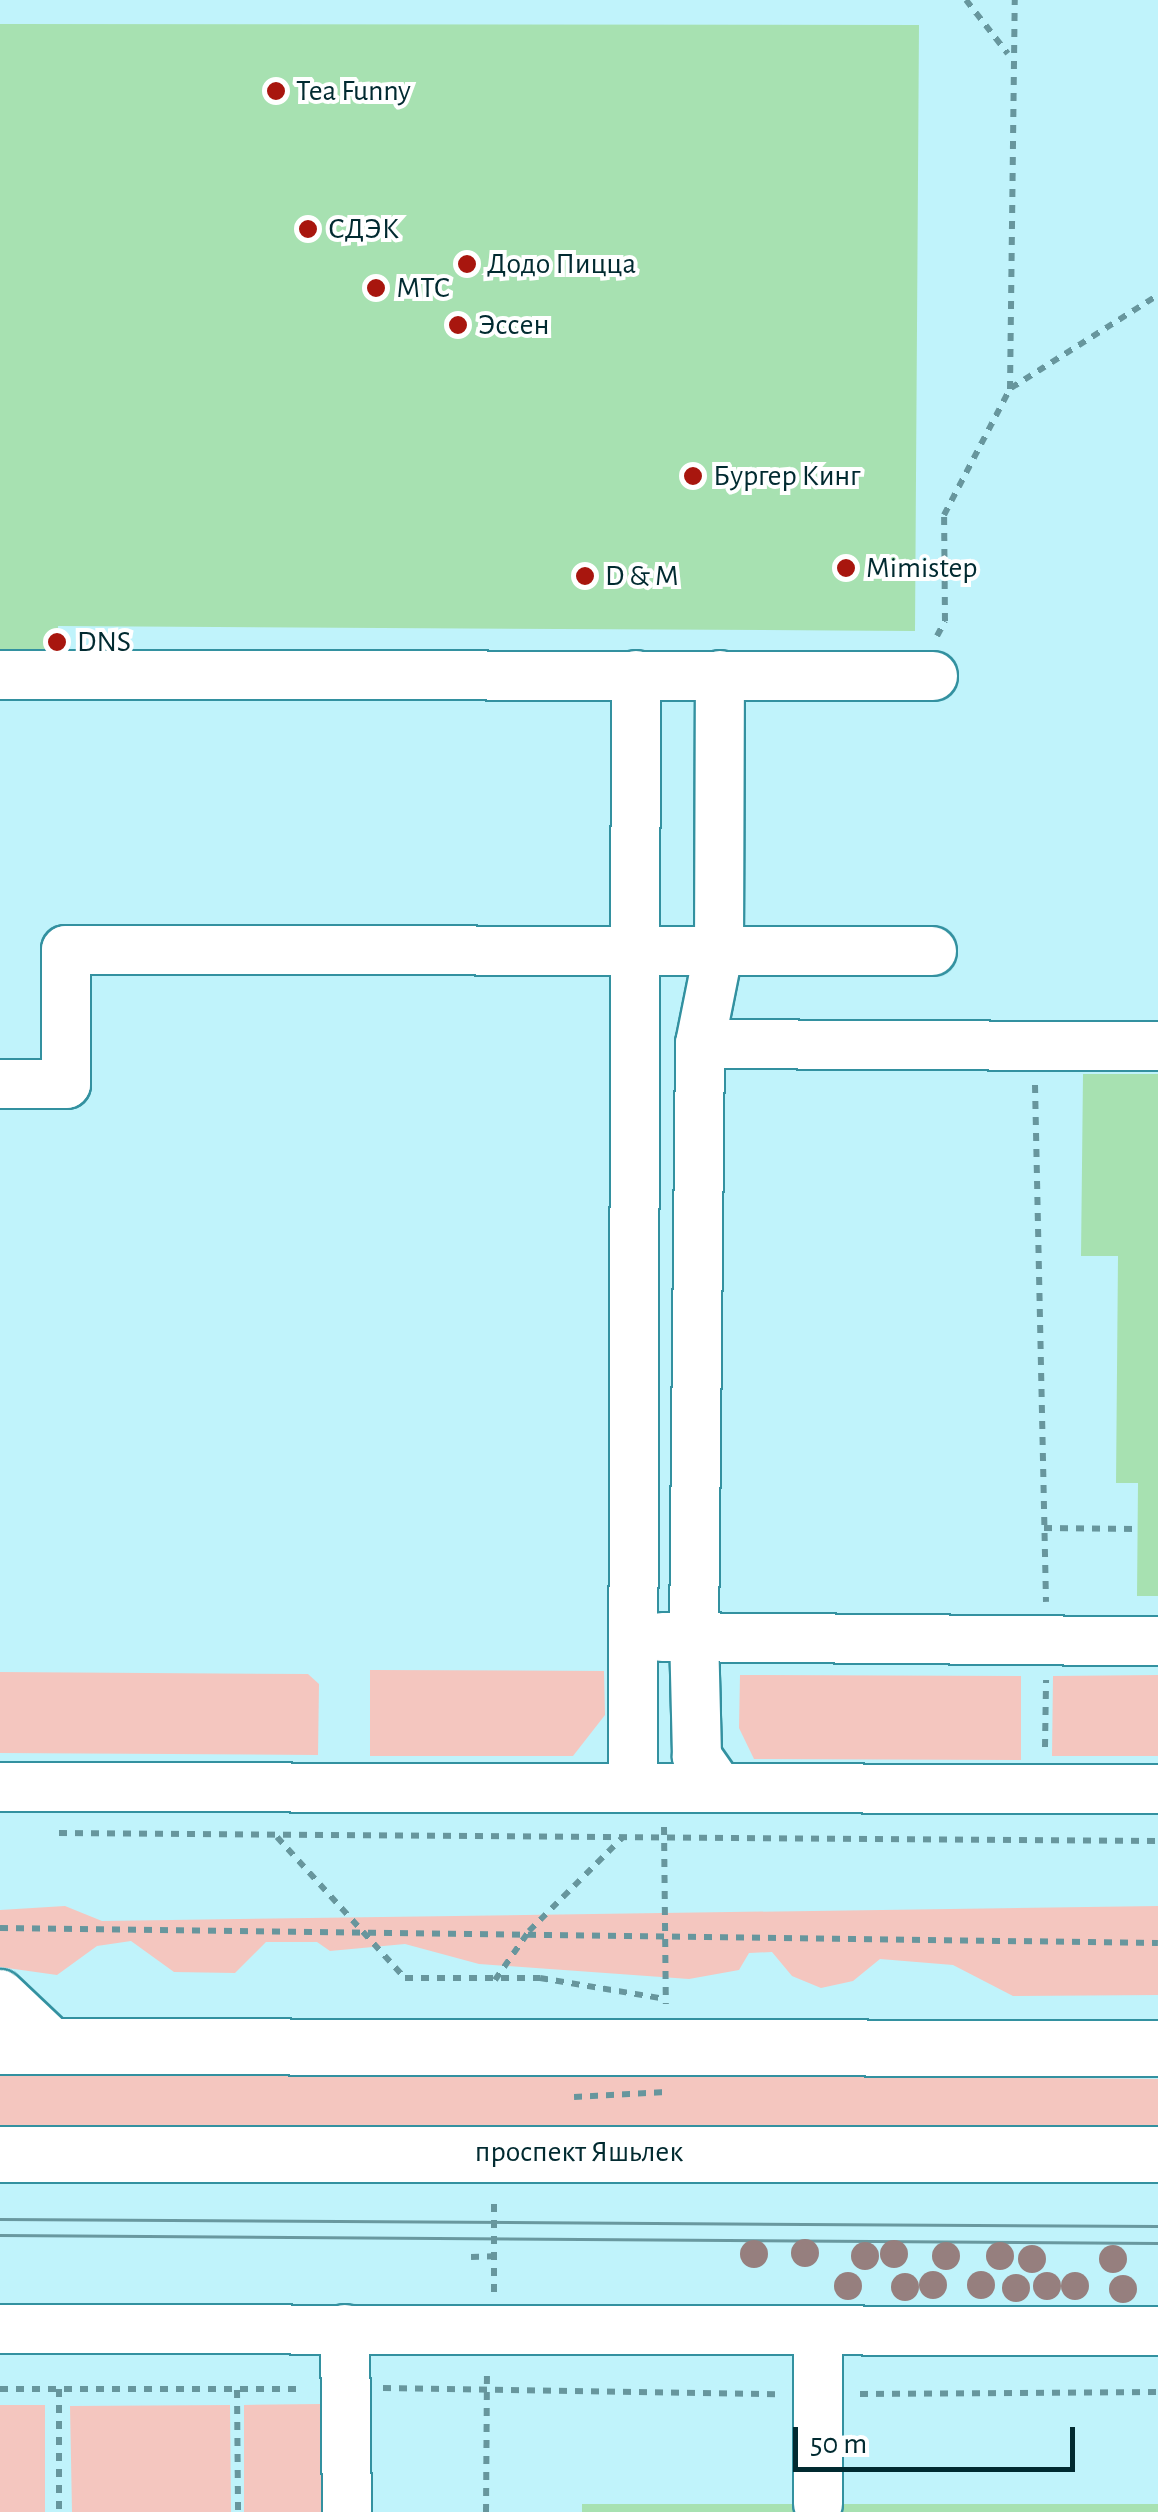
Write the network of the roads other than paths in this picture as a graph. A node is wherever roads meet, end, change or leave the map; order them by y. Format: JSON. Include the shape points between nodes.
{"nodes":[{"id":1,"x":0,"y":674,"type":"edge"},
{"id":2,"x":636,"y":675,"type":"junction"},
{"id":3,"x":720,"y":675,"type":"junction"},
{"id":4,"x":932,"y":676,"type":"road end"},
{"id":5,"x":719,"y":949,"type":"junction"},
{"id":6,"x":635,"y":950,"type":"junction"},
{"id":7,"x":932,"y":951,"type":"dead end"},
{"id":8,"x":700,"y":1044,"type":"junction"},
{"id":9,"x":1158,"y":1046,"type":"edge"},
{"id":10,"x":0,"y":1084,"type":"edge"},
{"id":11,"x":696,"y":1326,"type":"junction"},
{"id":12,"x":634,"y":1328,"type":"junction"},
{"id":13,"x":632,"y":1636,"type":"junction"},
{"id":14,"x":694,"y":1637,"type":"junction"},
{"id":15,"x":1158,"y":1641,"type":"edge"},
{"id":16,"x":0,"y":1786,"type":"edge"},
{"id":17,"x":719,"y":1788,"type":"junction"},
{"id":18,"x":1158,"y":1789,"type":"edge"},
{"id":19,"x":648,"y":1798,"type":"junction"},
{"id":20,"x":0,"y":1994,"type":"edge"},
{"id":21,"x":0,"y":2046,"type":"edge"},
{"id":22,"x":55,"y":2046,"type":"junction"},
{"id":23,"x":1158,"y":2048,"type":"edge"},
{"id":24,"x":0,"y":2154,"type":"edge"},
{"id":25,"x":1158,"y":2154,"type":"edge"},
{"id":26,"x":0,"y":2329,"type":"edge"},
{"id":27,"x":345,"y":2329,"type":"junction"},
{"id":28,"x":1158,"y":2331,"type":"edge"},
{"id":29,"x":818,"y":2332,"type":"junction"},
{"id":30,"x":818,"y":2504,"type":"dead end"},
{"id":31,"x":347,"y":2512,"type":"edge"}],
"edges":[{"from":1,"to":2,"type":"street"},
{"from":2,"to":3,"type":"street"},
{"from":2,"to":6,"type":"street"},
{"from":3,"to":4,"type":"street"},
{"from":3,"to":5,"type":"street"},
{"from":5,"to":6,"type":"street"},
{"from":5,"to":7,"type":"street"},
{"from":5,"to":8,"type":"street"},
{"from":6,"to":10,"type":"street","via":[[66,950],[66,1084]]},
{"from":6,"to":12,"type":"street"},
{"from":8,"to":9,"type":"street"},
{"from":8,"to":11,"type":"street"},
{"from":11,"to":12,"type":"street"},
{"from":11,"to":14,"type":"street"},
{"from":12,"to":13,"type":"street"},
{"from":13,"to":14,"type":"street"},
{"from":13,"to":19,"type":"street"},
{"from":14,"to":15,"type":"street"},
{"from":14,"to":17,"type":"street","via":[[697,1756]]},
{"from":16,"to":19,"type":"street"},
{"from":17,"to":18,"type":"street"},
{"from":17,"to":19,"type":"street"},
{"from":20,"to":22,"type":"street"},
{"from":21,"to":22,"type":"main road"},
{"from":22,"to":23,"type":"main road"},
{"from":24,"to":25,"type":"main road","name":"проспект Яшьлек"},
{"from":26,"to":27,"type":"street"},
{"from":27,"to":29,"type":"street"},
{"from":27,"to":31,"type":"street"},
{"from":28,"to":29,"type":"street"},
{"from":29,"to":30,"type":"street"}]}
